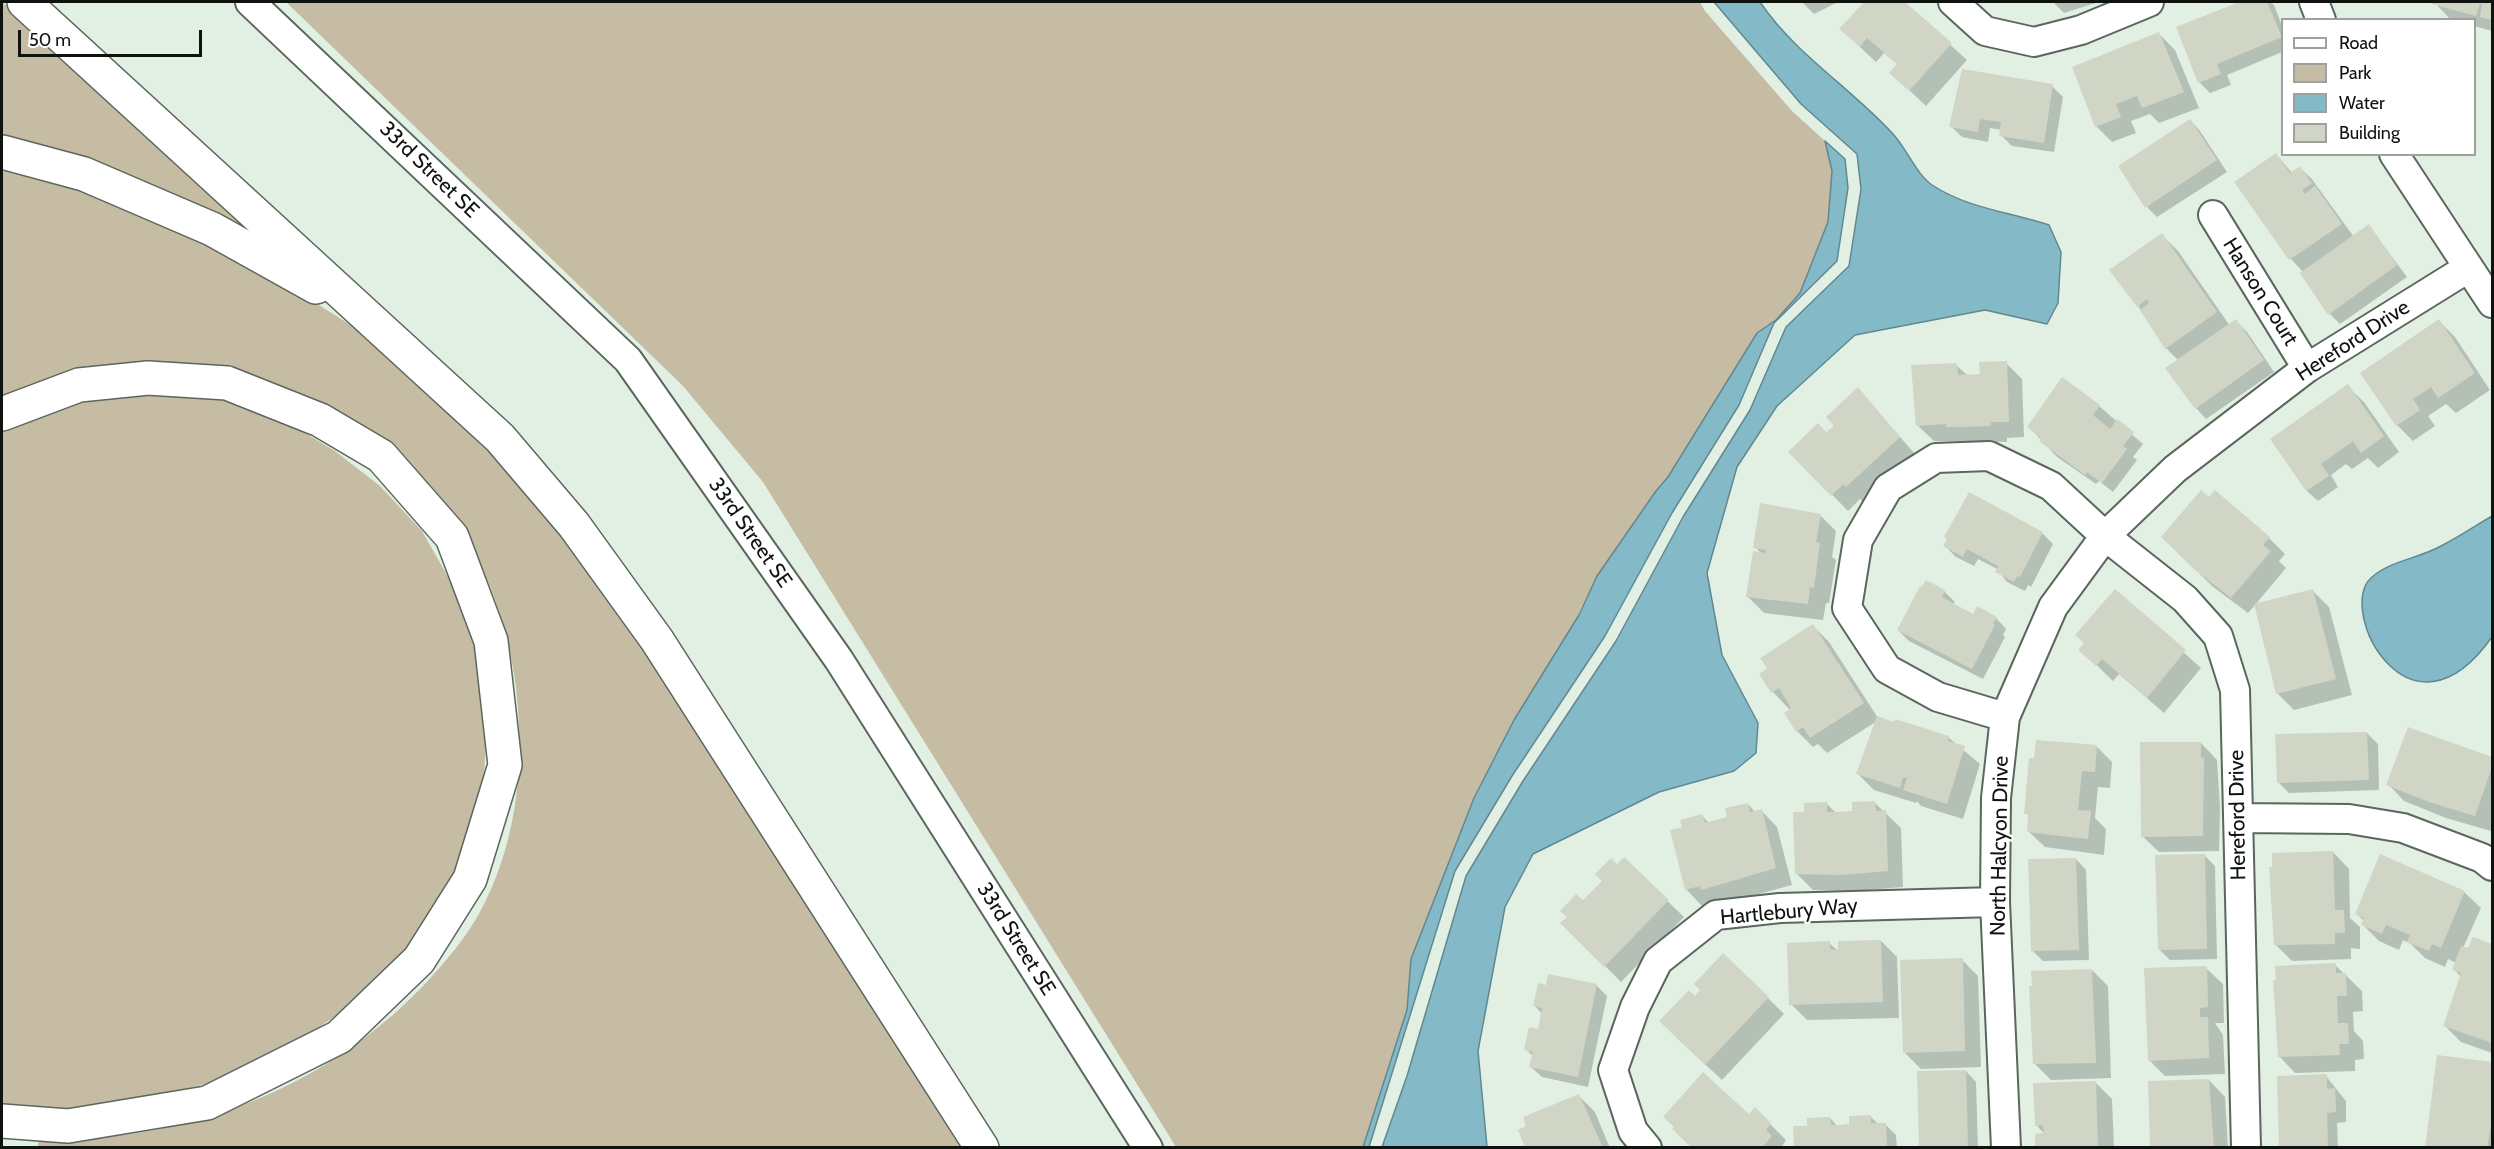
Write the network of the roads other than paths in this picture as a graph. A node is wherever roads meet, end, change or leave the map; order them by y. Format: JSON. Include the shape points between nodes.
{"nodes":[{"id":1,"x":24,"y":2,"type":"edge"},
{"id":2,"x":250,"y":2,"type":"edge"},
{"id":3,"x":1953,"y":2,"type":"edge"},
{"id":4,"x":2149,"y":2,"type":"edge"},
{"id":5,"x":2314,"y":2,"type":"edge"},
{"id":6,"x":2320,"y":18,"type":"edge"},
{"id":7,"x":2,"y":152,"type":"edge"},
{"id":8,"x":2395,"y":156,"type":"edge"},
{"id":9,"x":2213,"y":215,"type":"dead end"},
{"id":10,"x":2468,"y":268,"type":"junction"},
{"id":11,"x":2493,"y":303,"type":"edge"},
{"id":12,"x":364,"y":314,"type":"junction"},
{"id":13,"x":2307,"y":368,"type":"junction"},
{"id":14,"x":2,"y":414,"type":"edge"},
{"id":15,"x":2105,"y":536,"type":"junction"},
{"id":16,"x":2005,"y":717,"type":"junction"},
{"id":17,"x":2239,"y":818,"type":"junction"},
{"id":18,"x":2493,"y":866,"type":"edge"},
{"id":19,"x":1995,"y":902,"type":"junction"},
{"id":20,"x":2,"y":1121,"type":"edge"},
{"id":21,"x":982,"y":1148,"type":"edge"},
{"id":22,"x":1148,"y":1148,"type":"edge"},
{"id":23,"x":1647,"y":1148,"type":"edge"},
{"id":24,"x":2006,"y":1148,"type":"edge"},
{"id":25,"x":2246,"y":1148,"type":"edge"}],
"edges":[{"from":1,"to":12,"type":"highway"},
{"from":2,"to":22,"type":"street","name":"33rd Street SE","via":[[628,360],[839,660]]},
{"from":3,"to":4,"type":"street","via":[[1985,31],[2034,42],[2081,30]]},
{"from":5,"to":6,"type":"street"},
{"from":7,"to":12,"type":"highway","via":[[84,174],[212,229]]},
{"from":8,"to":10,"type":"street"},
{"from":9,"to":13,"type":"street","name":"Hanson Court"},
{"from":10,"to":11,"type":"street"},
{"from":10,"to":13,"type":"street","name":"Hereford Drive"},
{"from":12,"to":21,"type":"highway","via":[[500,438],[574,525],[657,640]]},
{"from":13,"to":15,"type":"street","name":"Hereford Drive","via":[[2175,469]]},
{"from":14,"to":20,"type":"highway","via":[[79,385],[148,378],[226,383],[320,420],[381,456],[452,537],[491,641],[505,765],[470,879],[419,960],[339,1037],[207,1103],[68,1126]]},
{"from":15,"to":16,"type":"street","name":"North Halcyon Drive","via":[[2053,607]]},
{"from":15,"to":16,"type":"street","name":"Hereford Drive","via":[[2051,486],[1989,456],[1936,458],[1888,488],[1858,540],[1847,608],[1887,669],[1938,697]]},
{"from":15,"to":17,"type":"street","name":"Hereford Drive","via":[[2185,598],[2218,636],[2235,690]]},
{"from":16,"to":19,"type":"street","name":"North Halcyon Drive","via":[[1996,798]]},
{"from":17,"to":18,"type":"street","via":[[2349,819],[2403,828],[2482,858]]},
{"from":17,"to":25,"type":"street","name":"Hereford Drive"},
{"from":19,"to":23,"type":"street","name":"Hartlebury Way","via":[[1780,908],[1716,915],[1658,961],[1635,1007],[1613,1070],[1633,1131]]},
{"from":19,"to":24,"type":"street","name":"North Halcyon Drive"}]}
